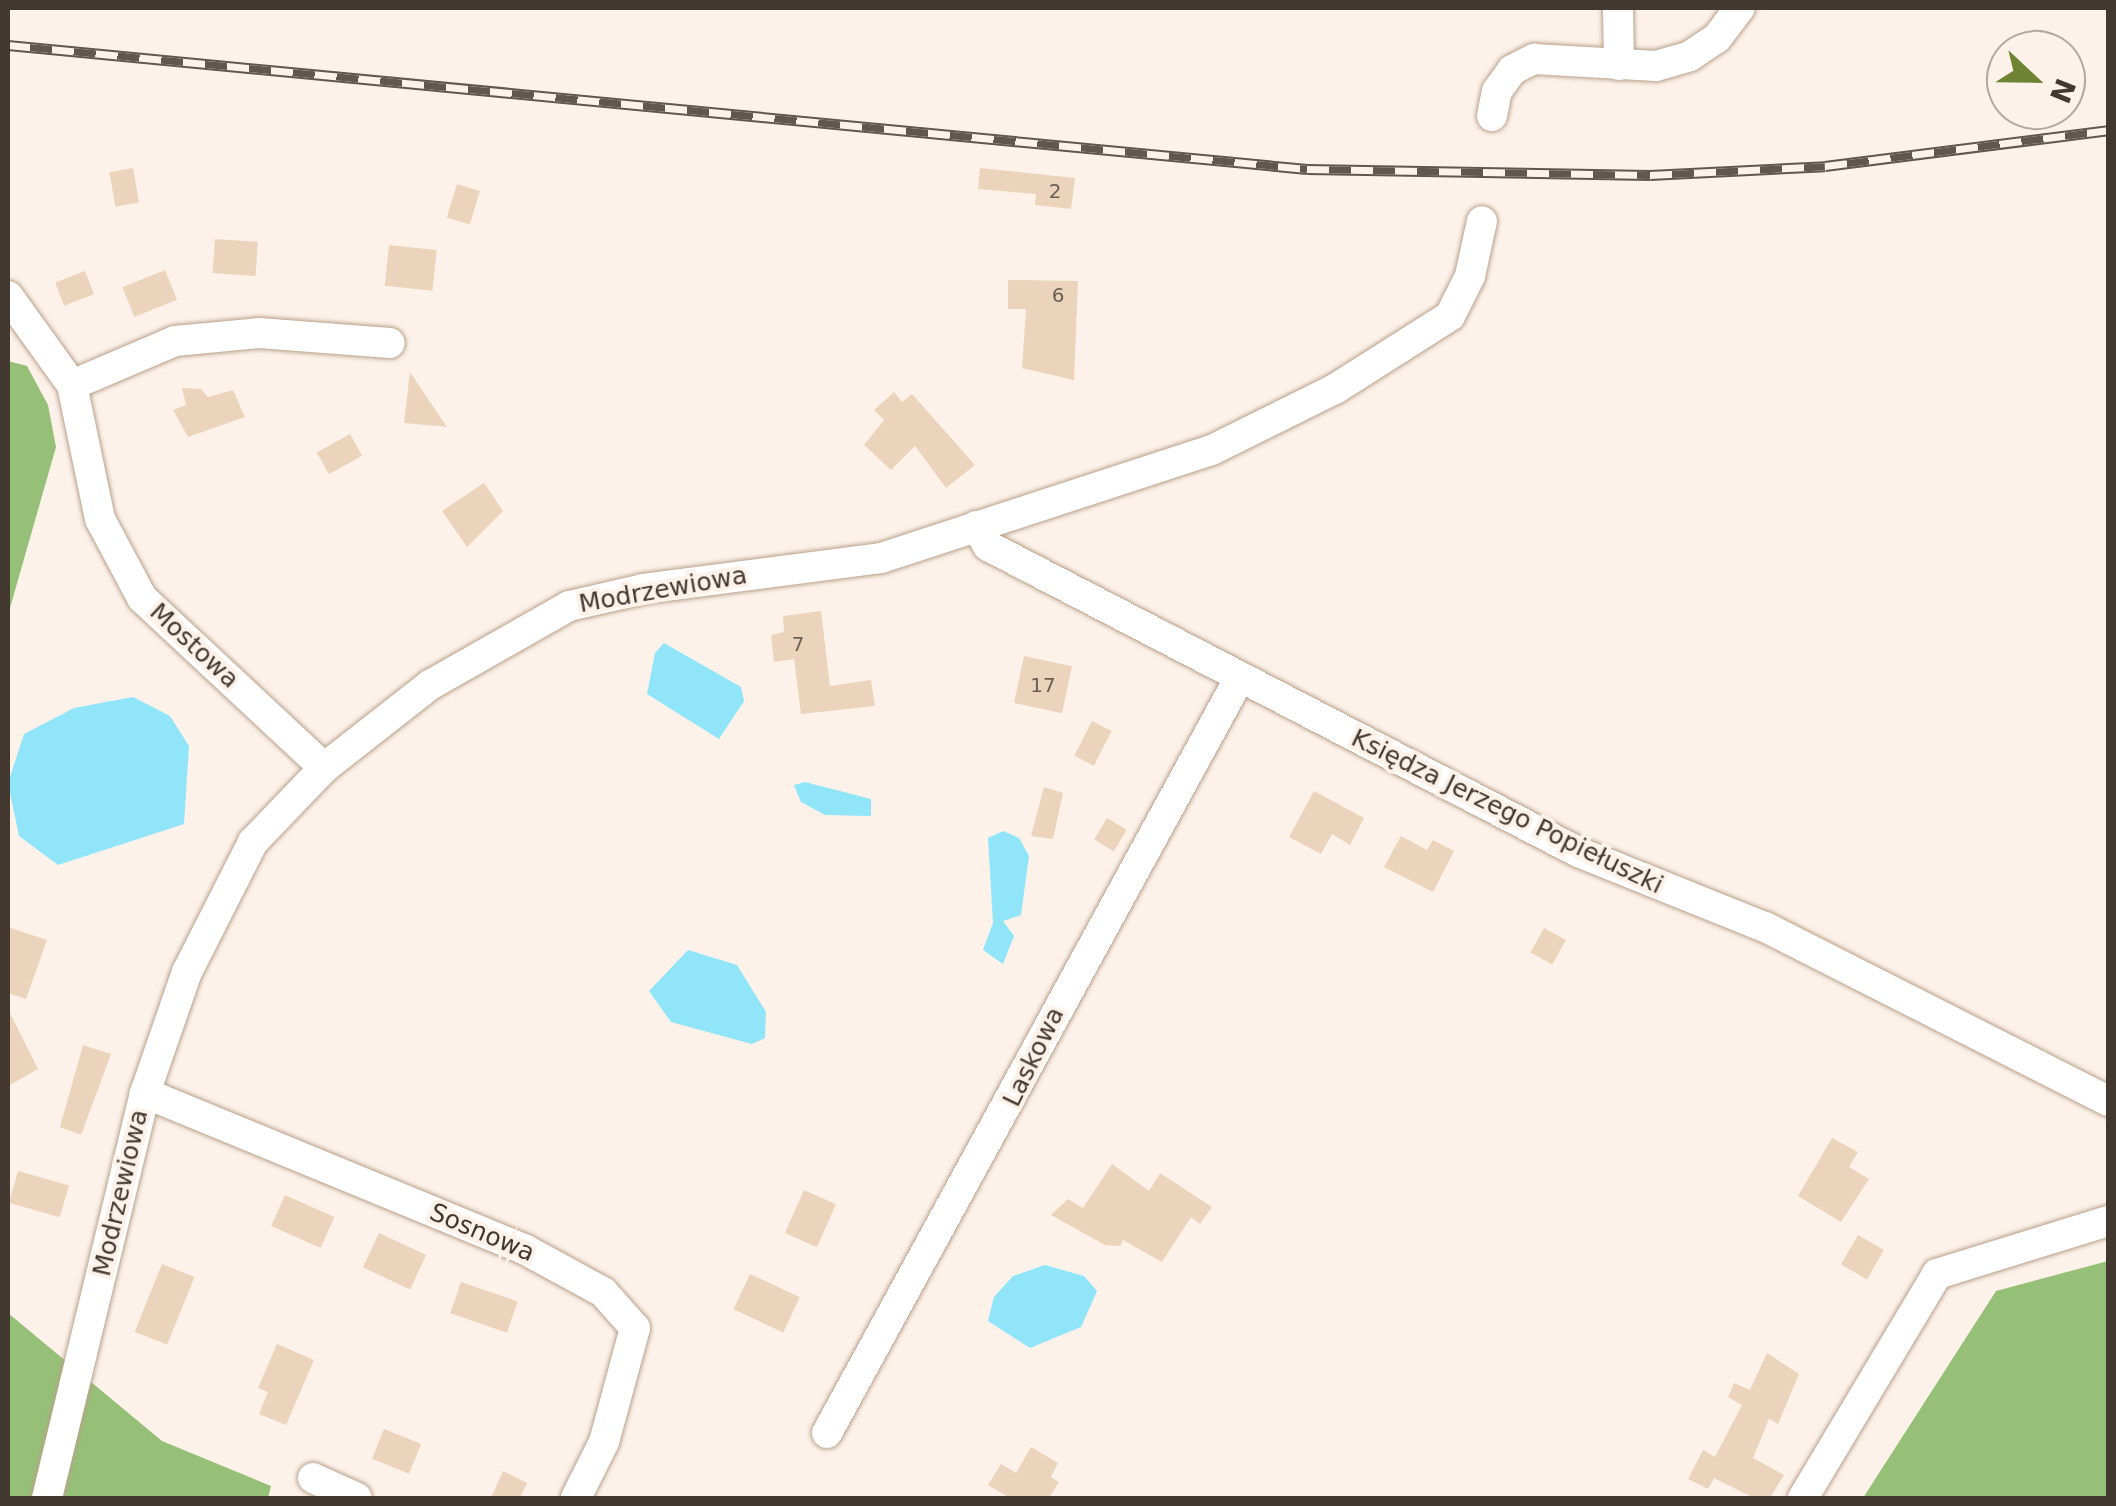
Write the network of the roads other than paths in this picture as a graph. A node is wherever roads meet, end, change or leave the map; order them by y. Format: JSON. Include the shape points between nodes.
{"nodes":[{"id":1,"x":1618,"y":8,"type":"edge"},
{"id":2,"x":1740,"y":8,"type":"edge"},
{"id":3,"x":1618,"y":64,"type":"junction"},
{"id":4,"x":1492,"y":116,"type":"dead end"},
{"id":5,"x":1482,"y":220,"type":"dead end"},
{"id":6,"x":8,"y":296,"type":"edge"},
{"id":7,"x":390,"y":343,"type":"dead end"},
{"id":8,"x":72,"y":385,"type":"junction"},
{"id":9,"x":976,"y":526,"type":"junction"},
{"id":10,"x":1238,"y":679,"type":"junction"},
{"id":11,"x":324,"y":768,"type":"junction"},
{"id":12,"x":145,"y":1092,"type":"junction"},
{"id":13,"x":2108,"y":1101,"type":"edge"},
{"id":14,"x":2108,"y":1221,"type":"edge"},
{"id":15,"x":826,"y":1433,"type":"dead end"},
{"id":16,"x":312,"y":1478,"type":"dead end"},
{"id":17,"x":48,"y":1498,"type":"edge"},
{"id":18,"x":356,"y":1498,"type":"edge"},
{"id":19,"x":576,"y":1498,"type":"edge"},
{"id":20,"x":1803,"y":1498,"type":"edge"}],
"edges":[{"from":1,"to":3,"type":"street"},
{"from":2,"to":3,"type":"street","via":[[1717,38],[1690,56],[1656,66]]},
{"from":3,"to":4,"type":"street","via":[[1534,59],[1512,70],[1497,91]]},
{"from":5,"to":9,"type":"street","name":"Modrzewiowa","via":[[1470,276],[1450,316],[1419,341],[1212,450]]},
{"from":6,"to":8,"type":"street","name":"Mostowa"},
{"from":7,"to":8,"type":"street","via":[[259,333],[175,342]]},
{"from":8,"to":11,"type":"street","name":"Mostowa","via":[[100,520],[142,598]]},
{"from":9,"to":10,"type":"street","name":"Księdza Jerzego Popiełuszki","via":[[988,546]]},
{"from":9,"to":11,"type":"street","name":"Modrzewiowa","via":[[882,558],[643,589],[569,606],[430,685]]},
{"from":10,"to":13,"type":"street","name":"Księdza Jerzego Popiełuszki","via":[[1578,852],[1766,927]]},
{"from":10,"to":15,"type":"street","name":"Laskowa"},
{"from":11,"to":12,"type":"street","name":"Modrzewiowa","via":[[253,842],[217,905]]},
{"from":12,"to":17,"type":"street","name":"Modrzewiowa"},
{"from":12,"to":19,"type":"street","name":"Sosnowa","via":[[524,1249],[603,1292],[635,1328],[604,1442]]},
{"from":14,"to":20,"type":"street","via":[[1937,1274]]},
{"from":16,"to":18,"type":"street"}]}
